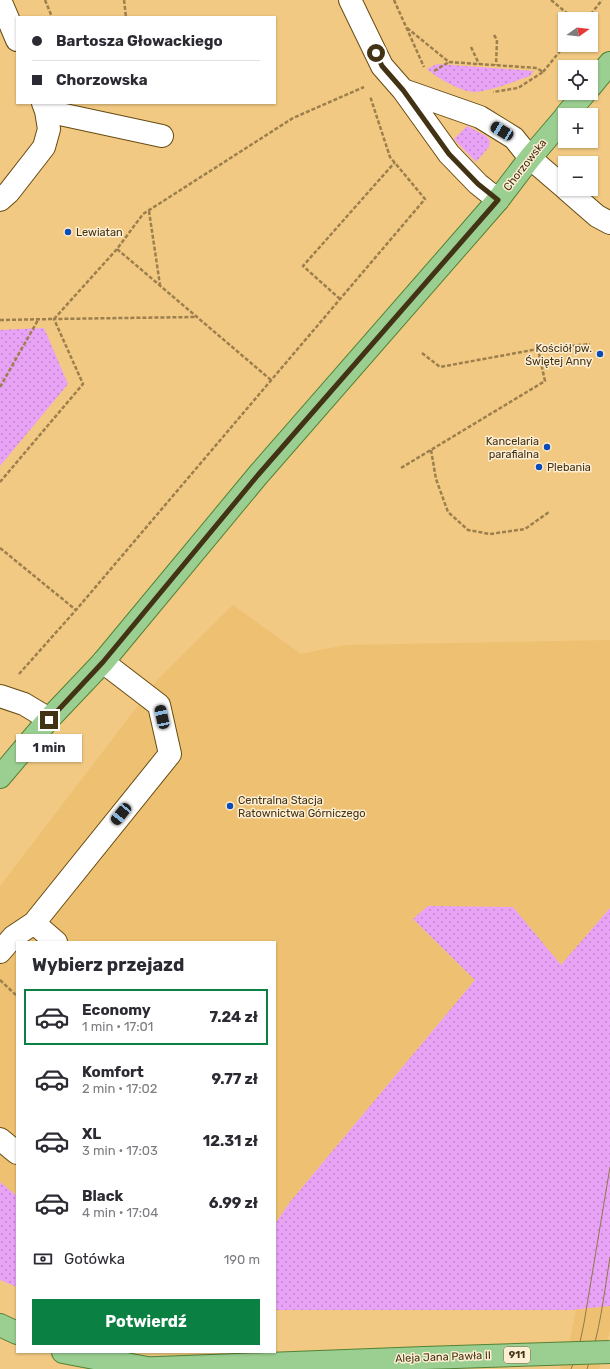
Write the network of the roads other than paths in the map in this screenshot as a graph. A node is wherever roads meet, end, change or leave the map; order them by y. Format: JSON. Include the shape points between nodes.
{"nodes":[{"id":1,"x":0,"y":0,"type":"edge"},
{"id":2,"x":350,"y":0,"type":"edge"},
{"id":3,"x":16,"y":38,"type":"edge"},
{"id":4,"x":610,"y":63,"type":"edge"},
{"id":5,"x":598,"y":78,"type":"edge"},
{"id":6,"x":403,"y":90,"type":"junction"},
{"id":7,"x":579,"y":100,"type":"edge"},
{"id":8,"x":45,"y":107,"type":"edge"},
{"id":9,"x":573,"y":108,"type":"edge"},
{"id":10,"x":558,"y":125,"type":"edge"},
{"id":11,"x":162,"y":136,"type":"dead end"},
{"id":12,"x":530,"y":158,"type":"junction"},
{"id":13,"x":558,"y":182,"type":"edge"},
{"id":14,"x":574,"y":196,"type":"edge"},
{"id":15,"x":0,"y":200,"type":"edge"},
{"id":16,"x":498,"y":200,"type":"junction"},
{"id":17,"x":610,"y":223,"type":"edge"},
{"id":18,"x":103,"y":662,"type":"junction"},
{"id":19,"x":0,"y":696,"type":"edge"},
{"id":20,"x":49,"y":720,"type":"junction"},
{"id":21,"x":0,"y":777,"type":"edge"},
{"id":22,"x":34,"y":923,"type":"junction"},
{"id":23,"x":55,"y":941,"type":"edge"},
{"id":24,"x":0,"y":952,"type":"edge"},
{"id":25,"x":0,"y":1139,"type":"edge"},
{"id":26,"x":16,"y":1152,"type":"edge"},
{"id":27,"x":0,"y":1325,"type":"edge"},
{"id":28,"x":16,"y":1333,"type":"edge"},
{"id":29,"x":610,"y":1352,"type":"edge"},
{"id":30,"x":67,"y":1353,"type":"edge"},
{"id":31,"x":139,"y":1369,"type":"edge"}],
"edges":[{"from":1,"to":3,"type":"street"},
{"from":2,"to":6,"type":"street","via":[[382,66]]},
{"from":4,"to":5,"type":"main road"},
{"from":6,"to":12,"type":"street","via":[[480,117],[514,138]]},
{"from":6,"to":16,"type":"street","via":[[449,154],[478,184]]},
{"from":7,"to":9,"type":"main road","name":"Chorzowska"},
{"from":8,"to":11,"type":"street"},
{"from":8,"to":15,"type":"street","via":[[49,129],[44,147]]},
{"from":10,"to":12,"type":"main road","name":"Chorzowska"},
{"from":12,"to":13,"type":"street"},
{"from":12,"to":16,"type":"main road","name":"Chorzowska"},
{"from":14,"to":17,"type":"street","via":[[597,216]]},
{"from":16,"to":18,"type":"main road","name":"Chorzowska","via":[[258,475]]},
{"from":18,"to":20,"type":"main road","name":"Chorzowska"},
{"from":18,"to":22,"type":"street","via":[[159,705],[170,754]]},
{"from":19,"to":20,"type":"street","via":[[24,704]]},
{"from":20,"to":21,"type":"main road","name":"Chorzowska"},
{"from":22,"to":23,"type":"street"},
{"from":22,"to":24,"type":"street","via":[[12,937]]},
{"from":25,"to":26,"type":"street"},
{"from":27,"to":28,"type":"main road"},
{"from":29,"to":31,"type":"main road","name":"Aleja Jana Pawła II","number":"911","bridge":true},
{"from":30,"to":31,"type":"main road","name":"Aleja Jana Pawła II"}]}
